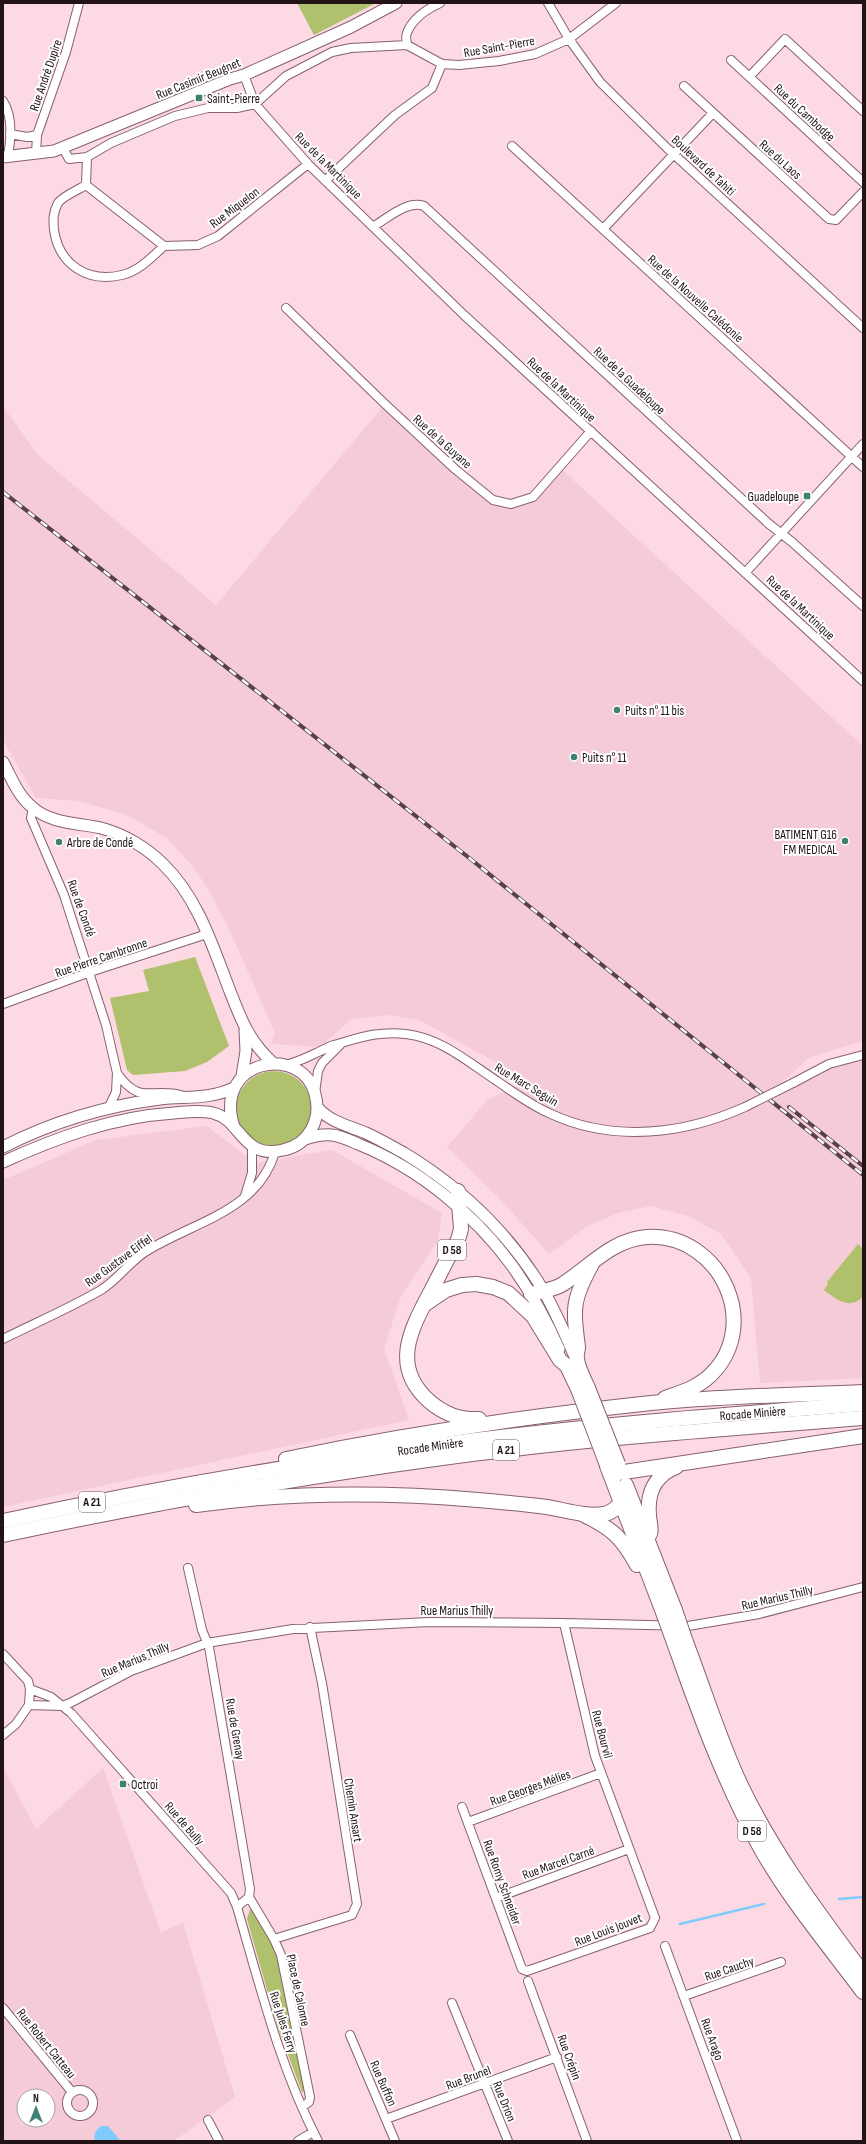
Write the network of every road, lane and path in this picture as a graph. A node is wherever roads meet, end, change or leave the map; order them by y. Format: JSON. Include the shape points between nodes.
{"nodes":[{"id":1,"x":80,"y":3,"type":"edge"},
{"id":2,"x":396,"y":3,"type":"edge"},
{"id":3,"x":440,"y":3,"type":"edge"},
{"id":4,"x":548,"y":3,"type":"edge"},
{"id":5,"x":616,"y":3,"type":"edge"},
{"id":6,"x":569,"y":39,"type":"junction"},
{"id":7,"x":407,"y":45,"type":"junction"},
{"id":8,"x":731,"y":60,"type":"dead end"},
{"id":9,"x":442,"y":64,"type":"junction"},
{"id":10,"x":244,"y":75,"type":"junction"},
{"id":11,"x":750,"y":76,"type":"junction"},
{"id":12,"x":684,"y":86,"type":"dead end"},
{"id":13,"x":4,"y":103,"type":"edge"},
{"id":14,"x":255,"y":104,"type":"junction"},
{"id":15,"x":863,"y":111,"type":"edge"},
{"id":16,"x":713,"y":113,"type":"junction"},
{"id":17,"x":10,"y":134,"type":"junction"},
{"id":18,"x":37,"y":135,"type":"junction"},
{"id":19,"x":512,"y":146,"type":"dead end"},
{"id":20,"x":62,"y":148,"type":"junction"},
{"id":21,"x":36,"y":154,"type":"junction"},
{"id":22,"x":674,"y":154,"type":"junction"},
{"id":23,"x":6,"y":156,"type":"edge"},
{"id":24,"x":87,"y":157,"type":"junction"},
{"id":25,"x":308,"y":164,"type":"junction"},
{"id":26,"x":326,"y":180,"type":"junction"},
{"id":27,"x":863,"y":182,"type":"edge"},
{"id":28,"x":86,"y":185,"type":"junction"},
{"id":29,"x":863,"y":192,"type":"edge"},
{"id":30,"x":374,"y":226,"type":"junction"},
{"id":31,"x":603,"y":230,"type":"junction"},
{"id":32,"x":164,"y":246,"type":"junction"},
{"id":33,"x":286,"y":308,"type":"dead end"},
{"id":34,"x":863,"y":328,"type":"edge"},
{"id":35,"x":591,"y":431,"type":"junction"},
{"id":36,"x":863,"y":444,"type":"edge"},
{"id":37,"x":852,"y":457,"type":"junction"},
{"id":38,"x":863,"y":467,"type":"edge"},
{"id":39,"x":781,"y":533,"type":"junction"},
{"id":40,"x":745,"y":573,"type":"junction"},
{"id":41,"x":863,"y":606,"type":"edge"},
{"id":42,"x":863,"y":681,"type":"edge"},
{"id":43,"x":3,"y":762,"type":"edge"},
{"id":44,"x":33,"y":808,"type":"junction"},
{"id":45,"x":207,"y":934,"type":"junction"},
{"id":46,"x":90,"y":972,"type":"junction"},
{"id":47,"x":3,"y":1004,"type":"edge"},
{"id":48,"x":245,"y":1030,"type":"junction"},
{"id":49,"x":341,"y":1043,"type":"junction"},
{"id":50,"x":863,"y":1055,"type":"edge"},
{"id":51,"x":274,"y":1064,"type":"junction"},
{"id":52,"x":285,"y":1065,"type":"junction"},
{"id":53,"x":117,"y":1073,"type":"junction"},
{"id":54,"x":242,"y":1076,"type":"junction"},
{"id":55,"x":234,"y":1088,"type":"junction"},
{"id":56,"x":315,"y":1093,"type":"junction"},
{"id":57,"x":190,"y":1098,"type":"junction"},
{"id":58,"x":108,"y":1108,"type":"junction"},
{"id":59,"x":318,"y":1108,"type":"junction"},
{"id":60,"x":234,"y":1127,"type":"junction"},
{"id":61,"x":305,"y":1139,"type":"junction"},
{"id":62,"x":252,"y":1146,"type":"junction"},
{"id":63,"x":3,"y":1147,"type":"edge"},
{"id":64,"x":275,"y":1152,"type":"junction"},
{"id":65,"x":3,"y":1162,"type":"edge"},
{"id":66,"x":458,"y":1191,"type":"junction"},
{"id":67,"x":245,"y":1197,"type":"junction"},
{"id":68,"x":460,"y":1210,"type":"junction"},
{"id":69,"x":596,"y":1258,"type":"junction"},
{"id":70,"x":537,"y":1292,"type":"junction"},
{"id":71,"x":424,"y":1305,"type":"junction"},
{"id":72,"x":3,"y":1339,"type":"edge"},
{"id":73,"x":572,"y":1362,"type":"junction"},
{"id":74,"x":863,"y":1392,"type":"edge"},
{"id":75,"x":652,"y":1403,"type":"junction"},
{"id":76,"x":863,"y":1404,"type":"edge"},
{"id":77,"x":863,"y":1418,"type":"edge"},
{"id":78,"x":507,"y":1421,"type":"junction"},
{"id":79,"x":863,"y":1436,"type":"edge"},
{"id":80,"x":688,"y":1462,"type":"junction"},
{"id":81,"x":614,"y":1469,"type":"junction"},
{"id":82,"x":181,"y":1485,"type":"junction"},
{"id":83,"x":628,"y":1489,"type":"junction"},
{"id":84,"x":621,"y":1503,"type":"junction"},
{"id":85,"x":151,"y":1505,"type":"junction"},
{"id":86,"x":579,"y":1513,"type":"junction"},
{"id":87,"x":3,"y":1521,"type":"edge"},
{"id":88,"x":3,"y":1535,"type":"edge"},
{"id":89,"x":648,"y":1540,"type":"junction"},
{"id":90,"x":188,"y":1568,"type":"dead end"},
{"id":91,"x":862,"y":1589,"type":"edge"},
{"id":92,"x":669,"y":1613,"type":"junction"},
{"id":93,"x":564,"y":1623,"type":"junction"},
{"id":94,"x":310,"y":1627,"type":"junction"},
{"id":95,"x":207,"y":1643,"type":"junction"},
{"id":96,"x":682,"y":1648,"type":"junction"},
{"id":97,"x":3,"y":1654,"type":"edge"},
{"id":98,"x":30,"y":1689,"type":"junction"},
{"id":99,"x":30,"y":1705,"type":"junction"},
{"id":100,"x":62,"y":1706,"type":"junction"},
{"id":101,"x":3,"y":1735,"type":"edge"},
{"id":102,"x":601,"y":1773,"type":"junction"},
{"id":103,"x":462,"y":1807,"type":"dead end"},
{"id":104,"x":468,"y":1822,"type":"junction"},
{"id":105,"x":629,"y":1849,"type":"junction"},
{"id":106,"x":249,"y":1897,"type":"junction"},
{"id":107,"x":496,"y":1898,"type":"junction"},
{"id":108,"x":237,"y":1907,"type":"junction"},
{"id":109,"x":274,"y":1940,"type":"junction"},
{"id":110,"x":665,"y":1946,"type":"dead end"},
{"id":111,"x":781,"y":1962,"type":"dead end"},
{"id":112,"x":520,"y":1966,"type":"joint"},
{"id":113,"x":863,"y":1973,"type":"edge"},
{"id":114,"x":528,"y":1981,"type":"dead end"},
{"id":115,"x":863,"y":1992,"type":"edge"},
{"id":116,"x":684,"y":1996,"type":"junction"},
{"id":117,"x":452,"y":2003,"type":"dead end"},
{"id":118,"x":3,"y":2008,"type":"edge"},
{"id":119,"x":350,"y":2035,"type":"dead end"},
{"id":120,"x":558,"y":2056,"type":"junction"},
{"id":121,"x":485,"y":2083,"type":"junction"},
{"id":122,"x":72,"y":2092,"type":"dead end"},
{"id":123,"x":302,"y":2107,"type":"junction"},
{"id":124,"x":386,"y":2119,"type":"junction"},
{"id":125,"x":208,"y":2120,"type":"dead end"},
{"id":126,"x":313,"y":2132,"type":"junction"},
{"id":127,"x":219,"y":2141,"type":"edge"},
{"id":128,"x":298,"y":2141,"type":"edge"},
{"id":129,"x":318,"y":2141,"type":"edge"},
{"id":130,"x":395,"y":2141,"type":"edge"},
{"id":131,"x":508,"y":2141,"type":"edge"},
{"id":132,"x":587,"y":2141,"type":"edge"},
{"id":133,"x":737,"y":2141,"type":"edge"}],
"edges":[{"from":1,"to":18,"type":"street","name":"Rue André Dupire"},
{"from":2,"to":10,"type":"main road","name":"Rue Casimir Beugnet","via":[[351,27]]},
{"from":3,"to":7,"type":"street","via":[[416,19],[406,33]]},
{"from":4,"to":6,"type":"street","name":"Boulevard de Tahiti"},
{"from":5,"to":6,"type":"street","name":"Rue Saint-Pierre"},
{"from":6,"to":9,"type":"street","name":"Rue Saint-Pierre","via":[[535,54],[459,65]]},
{"from":6,"to":22,"type":"street","name":"Boulevard de Tahiti","via":[[600,82]]},
{"from":7,"to":9,"type":"street","name":"Rue Saint-Pierre"},
{"from":7,"to":14,"type":"street","via":[[351,48],[332,52],[286,76]]},
{"from":8,"to":11,"type":"street","name":"Rue du Cambodge"},
{"from":9,"to":26,"type":"street","via":[[432,88],[395,115]]},
{"from":10,"to":14,"type":"street","name":"Rue de la Martinique"},
{"from":10,"to":20,"type":"main road","name":"Rue Casimir Beugnet"},
{"from":11,"to":15,"type":"street","via":[[785,39]]},
{"from":11,"to":27,"type":"street","name":"Rue du Cambodge"},
{"from":12,"to":16,"type":"street","name":"Rue du Laos"},
{"from":13,"to":17,"type":"street"},
{"from":14,"to":24,"type":"street","via":[[237,108],[208,108],[175,116],[111,143]]},
{"from":14,"to":25,"type":"street","name":"Rue de la Martinique"},
{"from":16,"to":22,"type":"street"},
{"from":16,"to":29,"type":"street","name":"Rue du Laos","via":[[829,219],[836,220]]},
{"from":17,"to":18,"type":"street","via":[[27,137]]},
{"from":17,"to":23,"type":"street"},
{"from":18,"to":21,"type":"street","name":"Rue André Dupire"},
{"from":19,"to":31,"type":"street","name":"Rue de la Nouvelle Calédonie"},
{"from":20,"to":21,"type":"main road","name":"Rue Casimir Beugnet"},
{"from":20,"to":24,"type":"street","via":[[68,160]]},
{"from":21,"to":23,"type":"main road","name":"Rue Casimir Beugnet"},
{"from":22,"to":31,"type":"street"},
{"from":22,"to":34,"type":"street","name":"Boulevard de Tahiti"},
{"from":24,"to":28,"type":"street"},
{"from":25,"to":26,"type":"street","name":"Rue de la Martinique"},
{"from":25,"to":32,"type":"street","name":"Rue Miquelon","via":[[218,236],[198,245]]},
{"from":26,"to":30,"type":"street","name":"Rue de la Martinique"},
{"from":28,"to":32,"type":"street"},
{"from":28,"to":32,"type":"street","via":[[59,202],[53,216],[60,252],[71,266],[90,275],[123,275],[138,268]]},
{"from":30,"to":35,"type":"street","name":"Rue de la Martinique","via":[[464,315]]},
{"from":30,"to":39,"type":"street","name":"Rue de la Guadeloupe","via":[[410,205],[424,206]]},
{"from":31,"to":37,"type":"street","name":"Rue de la Nouvelle Calédonie"},
{"from":33,"to":35,"type":"street","name":"Rue de la Guyane","via":[[449,463],[493,500],[511,504],[533,497]]},
{"from":35,"to":40,"type":"street","name":"Rue de la Martinique"},
{"from":36,"to":37,"type":"street"},
{"from":37,"to":38,"type":"street","name":"Rue de la Nouvelle Calédonie"},
{"from":37,"to":39,"type":"street"},
{"from":39,"to":40,"type":"street"},
{"from":39,"to":41,"type":"street","name":"Rue de la Guadeloupe"},
{"from":40,"to":42,"type":"street","name":"Rue de la Martinique"},
{"from":43,"to":44,"type":"main road","via":[[20,794]]},
{"from":44,"to":45,"type":"main road","via":[[51,819],[102,829],[147,850],[180,883],[194,904]]},
{"from":44,"to":46,"type":"street","name":"Rue de Condé","via":[[31,818],[64,895]]},
{"from":45,"to":46,"type":"street","name":"Rue Pierre Cambronne"},
{"from":45,"to":48,"type":"main road"},
{"from":46,"to":47,"type":"street","name":"Rue Pierre Cambronne"},
{"from":46,"to":53,"type":"street","name":"Rue de Condé"},
{"from":48,"to":51,"type":"main road"},
{"from":48,"to":54,"type":"main road","via":[[246,1051]]},
{"from":49,"to":50,"type":"street","name":"Rue Marc Seguin","bridge":true,"via":[[360,1036],[386,1032],[423,1037],[454,1052],[519,1097],[551,1114],[594,1127],[630,1131],[661,1131],[711,1121],[745,1107],[829,1064]]},
{"from":49,"to":52,"type":"street","name":"Rue Marc Seguin"},
{"from":49,"to":56,"type":"street","name":"Rue Marc Seguin","via":[[322,1063],[318,1071]]},
{"from":51,"to":52,"type":"main road"},
{"from":51,"to":54,"type":"main road","via":[[257,1067]]},
{"from":52,"to":56,"type":"main road","via":[[304,1076]]},
{"from":53,"to":57,"type":"street","name":"Rue de Condé","via":[[129,1088],[136,1092],[170,1092]]},
{"from":53,"to":58,"type":"street","name":"Rue de Condé","via":[[116,1092]]},
{"from":54,"to":55,"type":"main road"},
{"from":55,"to":57,"type":"main road","via":[[210,1097]]},
{"from":55,"to":60,"type":"main road","via":[[230,1101]]},
{"from":56,"to":59,"type":"main road"},
{"from":57,"to":58,"type":"main road","via":[[160,1099]]},
{"from":58,"to":63,"type":"main road","via":[[71,1118]]},
{"from":59,"to":61,"type":"main road","via":[[312,1130]]},
{"from":59,"to":66,"type":"main road","number":"D 58","via":[[333,1120],[396,1148]]},
{"from":60,"to":62,"type":"main road"},
{"from":60,"to":65,"type":"main road","via":[[224,1117],[212,1113],[161,1114],[129,1118],[48,1141]]},
{"from":61,"to":64,"type":"main road","via":[[295,1146]]},
{"from":61,"to":68,"type":"main road","number":"D 58","via":[[317,1135],[333,1135],[367,1148],[430,1185]]},
{"from":62,"to":64,"type":"main road"},
{"from":62,"to":67,"type":"street","via":[[252,1173]]},
{"from":64,"to":67,"type":"street","name":"Rue Gustave Eiffel","via":[[263,1180]]},
{"from":66,"to":68,"type":"highway","number":"D 58"},
{"from":66,"to":70,"type":"main road","number":"D 58","via":[[506,1238]]},
{"from":67,"to":72,"type":"street","name":"Rue Gustave Eiffel","via":[[224,1211],[149,1249],[100,1290]]},
{"from":68,"to":70,"type":"main road","number":"D 58"},
{"from":68,"to":71,"type":"highway","number":"D 58","via":[[458,1240]]},
{"from":69,"to":70,"type":"highway","via":[[562,1285]]},
{"from":69,"to":73,"type":"highway","via":[[581,1284],[576,1301],[574,1328],[578,1348]]},
{"from":69,"to":75,"type":"highway","via":[[616,1246],[646,1237],[676,1241],[693,1248],[708,1260],[721,1275],[731,1299],[732,1330],[728,1347],[716,1369],[696,1386]]},
{"from":70,"to":73,"type":"main road","number":"D 58"},
{"from":71,"to":73,"type":"highway","via":[[446,1290],[462,1285],[493,1287],[508,1293],[529,1312],[560,1360]]},
{"from":71,"to":78,"type":"highway","via":[[409,1336],[407,1350],[408,1365],[417,1388],[435,1407],[448,1415],[465,1420],[497,1418]]},
{"from":73,"to":81,"type":"highway","number":"D 58","bridge":true},
{"from":74,"to":75,"type":"highway"},
{"from":75,"to":78,"type":"highway"},
{"from":76,"to":82,"type":"highway","name":"Rocade Minière","number":"A 21","via":[[683,1418],[438,1445]]},
{"from":77,"to":85,"type":"highway","name":"Rocade Minière","number":"A 21","via":[[679,1432],[494,1451],[264,1484]]},
{"from":78,"to":82,"type":"highway","via":[[373,1441]]},
{"from":79,"to":80,"type":"highway"},
{"from":80,"to":81,"type":"highway"},
{"from":80,"to":89,"type":"highway","via":[[669,1469],[652,1486],[649,1498],[651,1530]]},
{"from":81,"to":83,"type":"highway","number":"D 58"},
{"from":81,"to":84,"type":"highway","number":"D 58"},
{"from":82,"to":87,"type":"highway","name":"Rocade Minière","number":"A 21"},
{"from":83,"to":84,"type":"highway"},
{"from":83,"to":89,"type":"highway","number":"D 58"},
{"from":84,"to":86,"type":"highway","via":[[614,1510],[604,1514]]},
{"from":84,"to":92,"type":"highway","number":"D 58"},
{"from":85,"to":86,"type":"highway","via":[[164,1510],[323,1494],[363,1494],[478,1500]]},
{"from":85,"to":88,"type":"highway","name":"Rocade Minière","number":"A 21"},
{"from":86,"to":92,"type":"highway","via":[[596,1521],[620,1538]]},
{"from":89,"to":92,"type":"highway","number":"D 58"},
{"from":90,"to":95,"type":"street","name":"Rue de Grenay"},
{"from":91,"to":93,"type":"street","name":"Rue Marius Thilly","via":[[759,1614],[688,1626]]},
{"from":92,"to":96,"type":"highway","number":"D 58","bridge":true},
{"from":93,"to":94,"type":"street","name":"Rue Marius Thilly","via":[[429,1622]]},
{"from":93,"to":102,"type":"street","name":"Rue Bourvil"},
{"from":94,"to":95,"type":"street","name":"Rue Marius Thilly"},
{"from":94,"to":109,"type":"street","name":"Chemin Ansart","via":[[322,1683],[357,1904],[352,1915]]},
{"from":95,"to":100,"type":"street","name":"Rue Marius Thilly","via":[[139,1668]]},
{"from":95,"to":106,"type":"street","name":"Rue de Grenay","via":[[234,1790],[250,1889]]},
{"from":96,"to":113,"type":"highway","number":"D 58","via":[[738,1779],[766,1834],[802,1891]]},
{"from":96,"to":115,"type":"highway","number":"D 58","via":[[702,1722],[728,1783],[761,1849],[793,1899]]},
{"from":97,"to":98,"type":"street","via":[[25,1676]]},
{"from":98,"to":99,"type":"street"},
{"from":98,"to":100,"type":"street","name":"Rue de Bully","via":[[51,1697]]},
{"from":99,"to":100,"type":"street"},
{"from":99,"to":101,"type":"street","via":[[16,1724]]},
{"from":100,"to":108,"type":"street","name":"Rue de Bully","via":[[231,1893]]},
{"from":102,"to":104,"type":"street","name":"Rue Georges Mélies"},
{"from":102,"to":105,"type":"street","name":"Rue Bourvil"},
{"from":103,"to":104,"type":"street","name":"Rue Romy Schneider"},
{"from":104,"to":107,"type":"street","name":"Rue Romy Schneider"},
{"from":105,"to":107,"type":"street","name":"Rue Marcel Carné"},
{"from":105,"to":112,"type":"street","name":"Rue Louis Jouvet","via":[[655,1918],[650,1928],[527,1971]]},
{"from":106,"to":108,"type":"street"},
{"from":106,"to":109,"type":"street","name":"Place de Calonne"},
{"from":107,"to":112,"type":"street","name":"Rue Romy Schneider"},
{"from":108,"to":123,"type":"street","name":"Rue Jules Ferry","via":[[274,2034]]},
{"from":109,"to":123,"type":"street","name":"Place de Calonne","via":[[281,1955],[310,2097],[309,2102]]},
{"from":110,"to":116,"type":"street","name":"Rue Arago"},
{"from":111,"to":116,"type":"street","name":"Rue Cauchy"},
{"from":114,"to":120,"type":"street","name":"Rue Crépin"},
{"from":116,"to":133,"type":"street","name":"Rue Arago"},
{"from":117,"to":121,"type":"street","name":"Rue Drion"},
{"from":118,"to":122,"type":"street","name":"Rue Robert Catteau"},
{"from":119,"to":124,"type":"street","name":"Rue Buffon"},
{"from":120,"to":121,"type":"street","name":"Rue Brunel"},
{"from":120,"to":132,"type":"street","name":"Rue Crépin"},
{"from":121,"to":124,"type":"street","name":"Rue Brunel"},
{"from":121,"to":131,"type":"street","name":"Rue Drion"},
{"from":123,"to":126,"type":"street","name":"Rue Jules Ferry"},
{"from":124,"to":130,"type":"street","name":"Rue Buffon"},
{"from":125,"to":127,"type":"street"},
{"from":126,"to":128,"type":"street"},
{"from":126,"to":129,"type":"street","name":"Rue Jules Ferry"}]}
